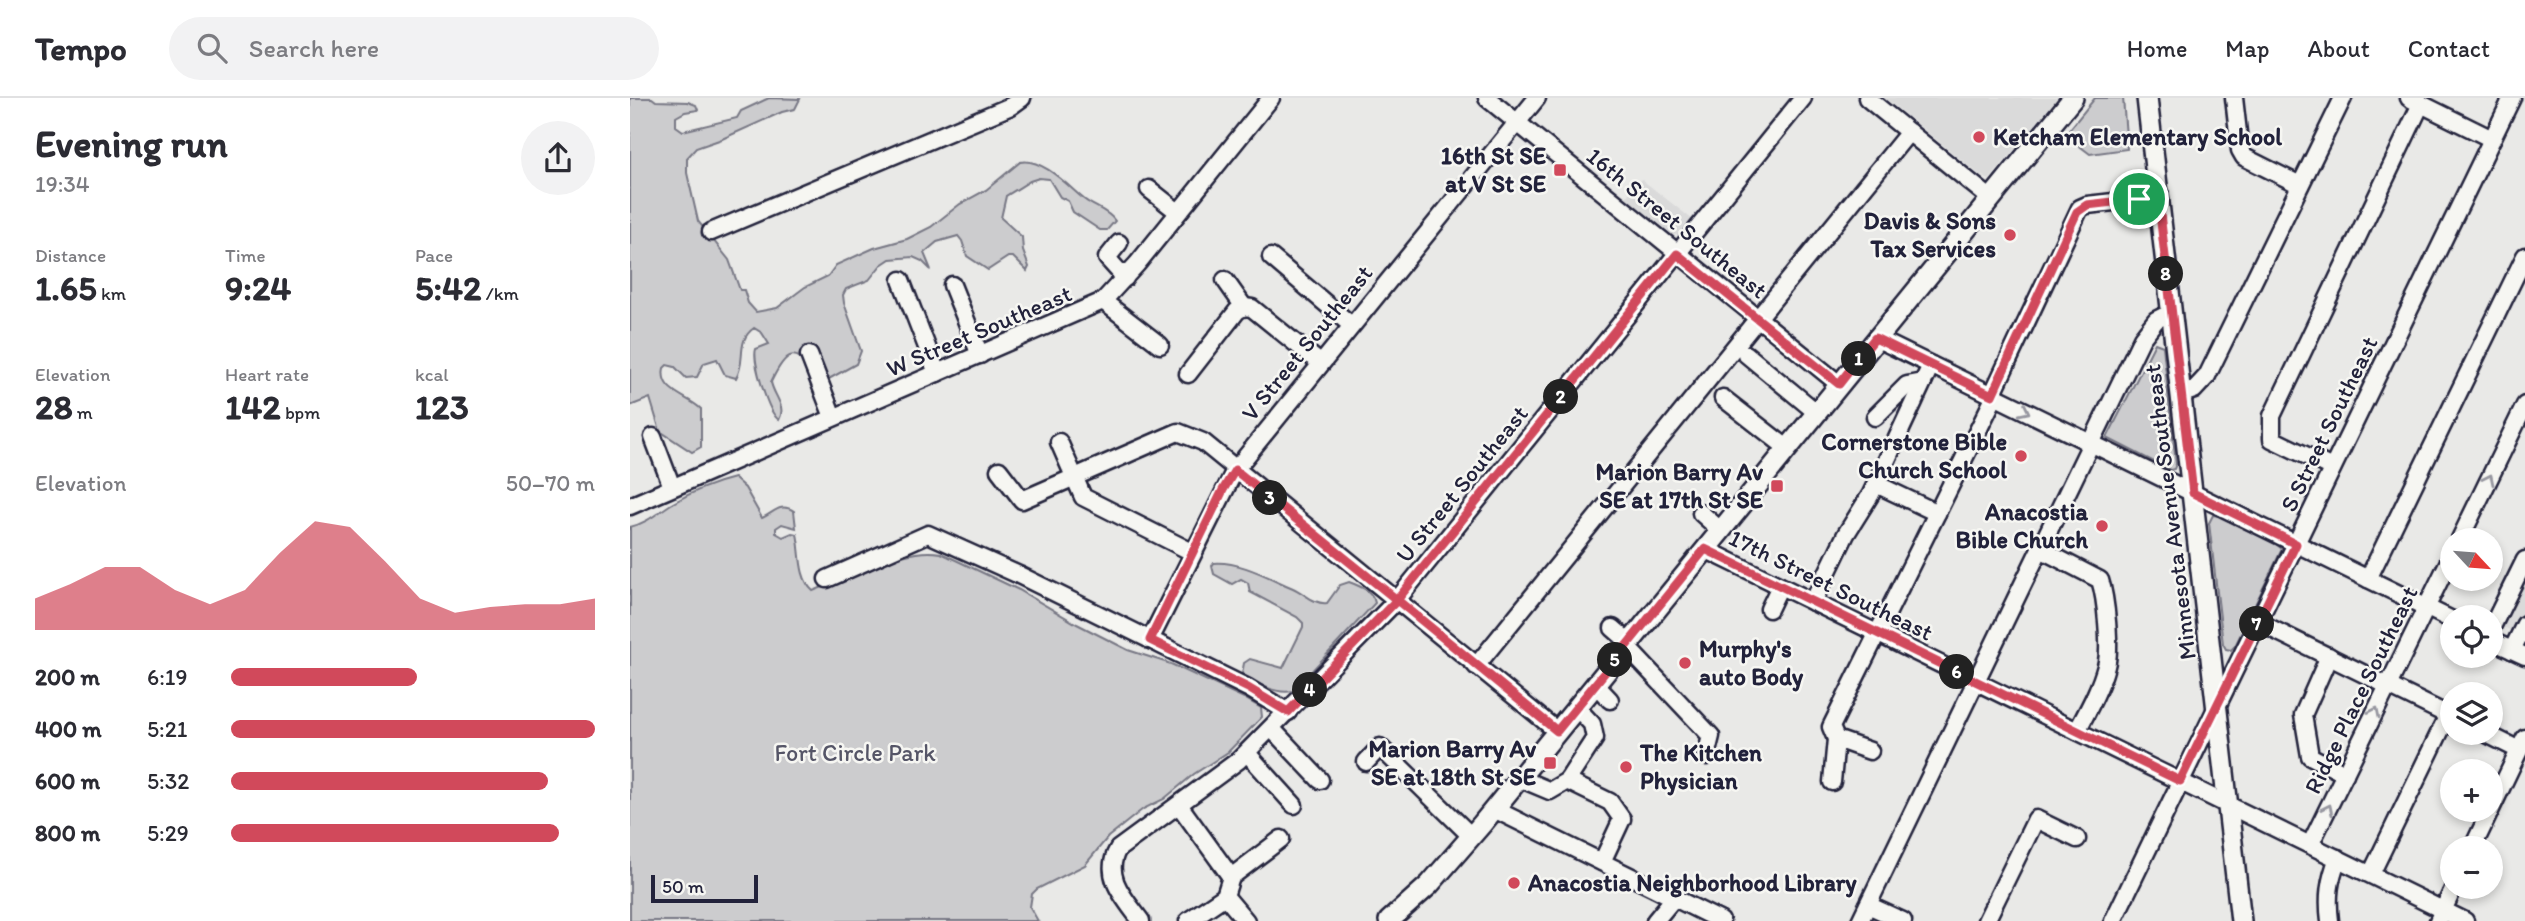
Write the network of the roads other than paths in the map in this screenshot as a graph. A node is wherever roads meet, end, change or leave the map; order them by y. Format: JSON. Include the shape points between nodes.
{"nodes":[{"id":1,"x":1022,"y":98,"type":"edge"},
{"id":2,"x":1271,"y":98,"type":"edge"},
{"id":3,"x":1487,"y":98,"type":"edge"},
{"id":4,"x":1536,"y":98,"type":"edge"},
{"id":5,"x":1803,"y":98,"type":"edge"},
{"id":6,"x":1867,"y":98,"type":"edge"},
{"id":7,"x":2073,"y":98,"type":"edge"},
{"id":8,"x":2147,"y":98,"type":"edge"},
{"id":9,"x":2234,"y":98,"type":"edge"},
{"id":10,"x":2343,"y":98,"type":"edge"},
{"id":11,"x":2512,"y":98,"type":"edge"},
{"id":12,"x":2415,"y":101,"type":"edge"},
{"id":13,"x":1517,"y":122,"type":"junction"},
{"id":14,"x":1909,"y":132,"type":"junction"},
{"id":15,"x":2492,"y":139,"type":"junction"},
{"id":16,"x":2300,"y":185,"type":"junction"},
{"id":17,"x":1149,"y":188,"type":"dead end"},
{"id":18,"x":2158,"y":197,"type":"junction"},
{"id":19,"x":1991,"y":199,"type":"junction"},
{"id":20,"x":1178,"y":212,"type":"junction"},
{"id":21,"x":711,"y":232,"type":"dead end"},
{"id":22,"x":1119,"y":243,"type":"dead end"},
{"id":23,"x":1677,"y":254,"type":"junction"},
{"id":24,"x":1271,"y":257,"type":"dead end"},
{"id":25,"x":2525,"y":257,"type":"edge"},
{"id":26,"x":1125,"y":278,"type":"junction"},
{"id":27,"x":901,"y":280,"type":"dead end"},
{"id":28,"x":1225,"y":280,"type":"dead end"},
{"id":29,"x":952,"y":285,"type":"dead end"},
{"id":30,"x":1103,"y":301,"type":"junction"},
{"id":31,"x":1244,"y":307,"type":"junction"},
{"id":32,"x":2171,"y":313,"type":"junction"},
{"id":33,"x":1758,"y":319,"type":"junction"},
{"id":34,"x":1351,"y":325,"type":"junction"},
{"id":35,"x":1875,"y":338,"type":"junction"},
{"id":36,"x":1160,"y":345,"type":"dead end"},
{"id":37,"x":1746,"y":354,"type":"dead end"},
{"id":38,"x":809,"y":355,"type":"dead end"},
{"id":39,"x":980,"y":355,"type":"junction"},
{"id":40,"x":1320,"y":363,"type":"junction"},
{"id":41,"x":1931,"y":365,"type":"junction"},
{"id":42,"x":937,"y":373,"type":"junction"},
{"id":43,"x":1188,"y":374,"type":"dead end"},
{"id":44,"x":1923,"y":382,"type":"junction"},
{"id":45,"x":1839,"y":384,"type":"junction"},
{"id":46,"x":2180,"y":395,"type":"junction"},
{"id":47,"x":1994,"y":396,"type":"junction"},
{"id":48,"x":1723,"y":398,"type":"dead end"},
{"id":49,"x":2525,"y":405,"type":"edge"},
{"id":50,"x":1816,"y":412,"type":"junction"},
{"id":51,"x":834,"y":417,"type":"junction"},
{"id":52,"x":1875,"y":417,"type":"dead end"},
{"id":53,"x":653,"y":437,"type":"dead end"},
{"id":54,"x":1059,"y":442,"type":"dead end"},
{"id":55,"x":2091,"y":444,"type":"junction"},
{"id":56,"x":1787,"y":448,"type":"junction"},
{"id":57,"x":2332,"y":468,"type":"junction"},
{"id":58,"x":999,"y":470,"type":"dead end"},
{"id":59,"x":1235,"y":470,"type":"junction"},
{"id":60,"x":1075,"y":478,"type":"junction"},
{"id":61,"x":1875,"y":484,"type":"junction"},
{"id":62,"x":672,"y":487,"type":"junction"},
{"id":63,"x":2193,"y":493,"type":"junction"},
{"id":64,"x":630,"y":506,"type":"edge"},
{"id":65,"x":1701,"y":513,"type":"dead end"},
{"id":66,"x":1937,"y":513,"type":"junction"},
{"id":67,"x":2465,"y":528,"type":"edge"},
{"id":68,"x":1720,"y":530,"type":"junction"},
{"id":69,"x":2296,"y":544,"type":"junction"},
{"id":70,"x":2040,"y":548,"type":"junction"},
{"id":71,"x":1705,"y":549,"type":"junction"},
{"id":72,"x":1192,"y":552,"type":"junction"},
{"id":73,"x":2525,"y":560,"type":"edge"},
{"id":74,"x":827,"y":579,"type":"dead end"},
{"id":75,"x":2368,"y":579,"type":"junction"},
{"id":76,"x":2440,"y":579,"type":"edge"},
{"id":77,"x":1780,"y":586,"type":"junction"},
{"id":78,"x":1397,"y":600,"type":"junction"},
{"id":79,"x":1813,"y":602,"type":"junction"},
{"id":80,"x":2503,"y":605,"type":"edge"},
{"id":81,"x":2426,"y":607,"type":"junction"},
{"id":82,"x":1769,"y":609,"type":"dead end"},
{"id":83,"x":2440,"y":614,"type":"edge"},
{"id":84,"x":2258,"y":622,"type":"junction"},
{"id":85,"x":2525,"y":624,"type":"edge"},
{"id":86,"x":1613,"y":628,"type":"dead end"},
{"id":87,"x":1879,"y":634,"type":"junction"},
{"id":88,"x":1150,"y":640,"type":"junction"},
{"id":89,"x":1627,"y":644,"type":"junction"},
{"id":90,"x":2503,"y":646,"type":"edge"},
{"id":91,"x":2519,"y":653,"type":"edge"},
{"id":92,"x":2329,"y":656,"type":"junction"},
{"id":93,"x":1476,"y":666,"type":"junction"},
{"id":94,"x":1975,"y":681,"type":"junction"},
{"id":95,"x":1595,"y":684,"type":"junction"},
{"id":96,"x":2388,"y":685,"type":"junction"},
{"id":97,"x":1609,"y":700,"type":"dead end"},
{"id":98,"x":2217,"y":705,"type":"junction"},
{"id":99,"x":1576,"y":707,"type":"junction"},
{"id":100,"x":2440,"y":711,"type":"edge"},
{"id":101,"x":1288,"y":712,"type":"junction"},
{"id":102,"x":1272,"y":729,"type":"junction"},
{"id":103,"x":1557,"y":731,"type":"junction"},
{"id":104,"x":2077,"y":731,"type":"junction"},
{"id":105,"x":2440,"y":736,"type":"edge"},
{"id":106,"x":1836,"y":739,"type":"junction"},
{"id":107,"x":2503,"y":742,"type":"edge"},
{"id":108,"x":1870,"y":751,"type":"dead end"},
{"id":109,"x":2521,"y":751,"type":"edge"},
{"id":110,"x":1247,"y":753,"type":"junction"},
{"id":111,"x":1706,"y":756,"type":"dead end"},
{"id":112,"x":1366,"y":762,"type":"dead end"},
{"id":113,"x":2345,"y":774,"type":"junction"},
{"id":114,"x":1519,"y":778,"type":"junction"},
{"id":115,"x":1320,"y":780,"type":"dead end"},
{"id":116,"x":1567,"y":781,"type":"junction"},
{"id":117,"x":2180,"y":781,"type":"junction"},
{"id":118,"x":1832,"y":782,"type":"dead end"},
{"id":119,"x":2228,"y":804,"type":"junction"},
{"id":120,"x":1179,"y":805,"type":"junction"},
{"id":121,"x":1294,"y":805,"type":"dead end"},
{"id":122,"x":1493,"y":809,"type":"junction"},
{"id":123,"x":1471,"y":836,"type":"junction"},
{"id":124,"x":2479,"y":836,"type":"edge"},
{"id":125,"x":1281,"y":839,"type":"dead end"},
{"id":126,"x":2077,"y":839,"type":"dead end"},
{"id":127,"x":2310,"y":845,"type":"junction"},
{"id":128,"x":2338,"y":859,"type":"junction"},
{"id":129,"x":1602,"y":862,"type":"junction"},
{"id":130,"x":2371,"y":874,"type":"junction"},
{"id":131,"x":1231,"y":877,"type":"junction"},
{"id":132,"x":1225,"y":896,"type":"junction"},
{"id":133,"x":1674,"y":898,"type":"junction"},
{"id":134,"x":2449,"y":899,"type":"edge"},
{"id":135,"x":1868,"y":905,"type":"junction"},
{"id":136,"x":2441,"y":916,"type":"edge"},
{"id":137,"x":1393,"y":920,"type":"edge"},
{"id":138,"x":1141,"y":921,"type":"edge"},
{"id":139,"x":1188,"y":921,"type":"edge"},
{"id":140,"x":1246,"y":921,"type":"edge"},
{"id":141,"x":1655,"y":921,"type":"edge"},
{"id":142,"x":1721,"y":921,"type":"edge"},
{"id":143,"x":1860,"y":921,"type":"edge"},
{"id":144,"x":1903,"y":921,"type":"edge"},
{"id":145,"x":1986,"y":921,"type":"edge"},
{"id":146,"x":2113,"y":921,"type":"edge"},
{"id":147,"x":2241,"y":921,"type":"edge"},
{"id":148,"x":2330,"y":921,"type":"edge"},
{"id":149,"x":2465,"y":921,"type":"edge"}],
"edges":[{"from":1,"to":21,"type":"street"},
{"from":2,"to":20,"type":"street","name":"W Street Southeast"},
{"from":3,"to":13,"type":"street","name":"16th Street Southeast"},
{"from":4,"to":13,"type":"street","name":"V Street Southeast"},
{"from":5,"to":23,"type":"street","name":"U Street Southeast"},
{"from":6,"to":14,"type":"street"},
{"from":7,"to":19,"type":"main road"},
{"from":8,"to":18,"type":"main road","name":"Minnesota Avenue Southeast"},
{"from":9,"to":16,"type":"street","via":[[2244,157]]},
{"from":10,"to":16,"type":"street"},
{"from":11,"to":15,"type":"street","name":"S Street Southeast"},
{"from":12,"to":15,"type":"street"},
{"from":12,"to":57,"type":"street","via":[[2272,416],[2272,439]]},
{"from":13,"to":23,"type":"street","name":"16th Street Southeast"},
{"from":13,"to":34,"type":"street","name":"V Street Southeast"},
{"from":14,"to":19,"type":"street"},
{"from":14,"to":33,"type":"street"},
{"from":15,"to":57,"type":"street","name":"S Street Southeast"},
{"from":16,"to":46,"type":"street","via":[[2207,376],[2194,390]]},
{"from":17,"to":20,"type":"street"},
{"from":18,"to":32,"type":"main road","name":"Minnesota Avenue Southeast"},
{"from":18,"to":47,"type":"street","via":[[2080,208]]},
{"from":19,"to":35,"type":"main road"},
{"from":20,"to":26,"type":"street","name":"W Street Southeast"},
{"from":22,"to":26,"type":"street","via":[[1107,258]]},
{"from":23,"to":33,"type":"street","name":"16th Street Southeast"},
{"from":23,"to":78,"type":"street","name":"U Street Southeast"},
{"from":24,"to":34,"type":"street"},
{"from":25,"to":75,"type":"street"},
{"from":26,"to":30,"type":"street","name":"W Street Southeast"},
{"from":27,"to":42,"type":"street"},
{"from":28,"to":31,"type":"street"},
{"from":29,"to":39,"type":"street"},
{"from":30,"to":36,"type":"street"},
{"from":30,"to":39,"type":"street","name":"W Street Southeast"},
{"from":31,"to":40,"type":"street","via":[[1252,308]]},
{"from":31,"to":43,"type":"street"},
{"from":32,"to":46,"type":"main road","name":"Minnesota Avenue Southeast"},
{"from":32,"to":55,"type":"street","via":[[2145,331]]},
{"from":33,"to":45,"type":"street","name":"16th Street Southeast"},
{"from":33,"to":93,"type":"street"},
{"from":34,"to":40,"type":"street","name":"V Street Southeast"},
{"from":35,"to":41,"type":"street"},
{"from":35,"to":45,"type":"main road"},
{"from":37,"to":50,"type":"street"},
{"from":38,"to":51,"type":"street"},
{"from":39,"to":42,"type":"street","name":"W Street Southeast"},
{"from":40,"to":59,"type":"street","name":"V Street Southeast"},
{"from":41,"to":44,"type":"street"},
{"from":41,"to":47,"type":"street"},
{"from":42,"to":51,"type":"street","name":"W Street Southeast"},
{"from":44,"to":52,"type":"street","via":[[1907,385]]},
{"from":44,"to":61,"type":"street"},
{"from":45,"to":50,"type":"main road"},
{"from":46,"to":63,"type":"main road","name":"Minnesota Avenue Southeast"},
{"from":47,"to":55,"type":"street","one_way":true},
{"from":47,"to":66,"type":"street"},
{"from":48,"to":56,"type":"street"},
{"from":67,"to":49,"type":"street","one_way":true},
{"from":50,"to":56,"type":"main road"},
{"from":51,"to":62,"type":"street","name":"W Street Southeast"},
{"from":53,"to":62,"type":"street"},
{"from":54,"to":60,"type":"street"},
{"from":55,"to":63,"type":"street"},
{"from":55,"to":70,"type":"street"},
{"from":56,"to":68,"type":"main road"},
{"from":57,"to":69,"type":"street","name":"S Street Southeast"},
{"from":58,"to":60,"type":"street","via":[[1022,500]]},
{"from":59,"to":60,"type":"street","via":[[1203,442],[1178,432]]},
{"from":59,"to":72,"type":"street","name":"V Street Southeast"},
{"from":59,"to":78,"type":"street"},
{"from":60,"to":72,"type":"street","via":[[1083,497]]},
{"from":61,"to":66,"type":"street"},
{"from":61,"to":79,"type":"street"},
{"from":62,"to":64,"type":"street","name":"W Street Southeast"},
{"from":63,"to":69,"type":"street"},
{"from":63,"to":98,"type":"main road","name":"Minnesota Avenue Southeast"},
{"from":65,"to":68,"type":"street"},
{"from":66,"to":87,"type":"street"},
{"from":68,"to":71,"type":"main road"},
{"from":69,"to":75,"type":"street"},
{"from":69,"to":84,"type":"street","name":"S Street Southeast"},
{"from":70,"to":94,"type":"street"},
{"from":70,"to":104,"type":"street","via":[[2100,580],[2105,594],[2108,663]]},
{"from":71,"to":77,"type":"street","name":"17th Street Southeast"},
{"from":71,"to":89,"type":"main road"},
{"from":72,"to":88,"type":"street","name":"V Street Southeast"},
{"from":73,"to":80,"type":"street"},
{"from":74,"to":88,"type":"street","via":[[928,534]]},
{"from":75,"to":81,"type":"street"},
{"from":76,"to":81,"type":"street","name":"Ridge Place Southeast"},
{"from":77,"to":79,"type":"street","name":"17th Street Southeast"},
{"from":77,"to":82,"type":"street"},
{"from":78,"to":93,"type":"street"},
{"from":78,"to":101,"type":"street","name":"U Street Southeast"},
{"from":79,"to":87,"type":"street","name":"17th Street Southeast"},
{"from":81,"to":83,"type":"street"},
{"from":81,"to":96,"type":"street","name":"Ridge Place Southeast"},
{"from":84,"to":92,"type":"street"},
{"from":84,"to":98,"type":"street","name":"S Street Southeast"},
{"from":85,"to":91,"type":"street"},
{"from":86,"to":89,"type":"street"},
{"from":87,"to":94,"type":"street","name":"17th Street Southeast"},
{"from":87,"to":106,"type":"street","via":[[1831,727]]},
{"from":88,"to":101,"type":"street"},
{"from":89,"to":95,"type":"main road"},
{"from":89,"to":111,"type":"street","via":[[1711,736]]},
{"from":90,"to":91,"type":"street"},
{"from":92,"to":96,"type":"street"},
{"from":92,"to":113,"type":"street","via":[[2303,715],[2306,740],[2310,756]]},
{"from":93,"to":103,"type":"street"},
{"from":94,"to":104,"type":"street","name":"17th Street Southeast"},
{"from":94,"to":135,"type":"street"},
{"from":95,"to":97,"type":"street"},
{"from":95,"to":99,"type":"main road"},
{"from":96,"to":100,"type":"street"},
{"from":113,"to":96,"type":"street","name":"Ridge Place Southeast","one_way":true},
{"from":98,"to":117,"type":"street","name":"S Street Southeast"},
{"from":98,"to":119,"type":"main road","name":"Minnesota Avenue Southeast"},
{"from":99,"to":103,"type":"main road"},
{"from":99,"to":116,"type":"street","via":[[1592,724],[1595,738]]},
{"from":101,"to":102,"type":"street","name":"U Street Southeast"},
{"from":102,"to":110,"type":"street","name":"U Street Southeast"},
{"from":102,"to":115,"type":"street"},
{"from":103,"to":114,"type":"main road"},
{"from":104,"to":117,"type":"street","name":"17th Street Southeast"},
{"from":105,"to":130,"type":"street"},
{"from":106,"to":108,"type":"street"},
{"from":106,"to":118,"type":"street"},
{"from":107,"to":109,"type":"street"},
{"from":109,"to":124,"type":"street"},
{"from":110,"to":120,"type":"street","name":"U Street Southeast"},
{"from":110,"to":121,"type":"street"},
{"from":112,"to":123,"type":"street","via":[[1380,747]]},
{"from":127,"to":113,"type":"street","name":"Ridge Place Southeast","one_way":true},
{"from":114,"to":116,"type":"street","via":[[1550,791]]},
{"from":114,"to":122,"type":"main road"},
{"from":116,"to":129,"type":"street","via":[[1610,802],[1622,818]]},
{"from":117,"to":119,"type":"street","name":"17th Street Southeast"},
{"from":117,"to":146,"type":"street","name":"S Street Southeast"},
{"from":119,"to":127,"type":"street","name":"17th Street Southeast"},
{"from":119,"to":147,"type":"main road","name":"Minnesota Avenue Southeast"},
{"from":120,"to":131,"type":"street"},
{"from":120,"to":138,"type":"street","name":"U Street Southeast","via":[[1113,857],[1113,879]]},
{"from":122,"to":123,"type":"main road"},
{"from":122,"to":129,"type":"street"},
{"from":123,"to":137,"type":"main road"},
{"from":125,"to":131,"type":"street"},
{"from":126,"to":145,"type":"street","via":[[2036,819]]},
{"from":127,"to":128,"type":"street","name":"17th Street Southeast"},
{"from":128,"to":130,"type":"street","name":"17th Street Southeast"},
{"from":128,"to":148,"type":"street","via":[[2327,897]]},
{"from":129,"to":133,"type":"street"},
{"from":130,"to":136,"type":"street","name":"17th Street Southeast"},
{"from":131,"to":132,"type":"street"},
{"from":132,"to":139,"type":"street"},
{"from":132,"to":140,"type":"street"},
{"from":133,"to":141,"type":"street"},
{"from":133,"to":142,"type":"street"},
{"from":134,"to":136,"type":"street"},
{"from":135,"to":143,"type":"street"},
{"from":135,"to":144,"type":"street"},
{"from":136,"to":149,"type":"street","name":"17th Street Southeast"}]}
